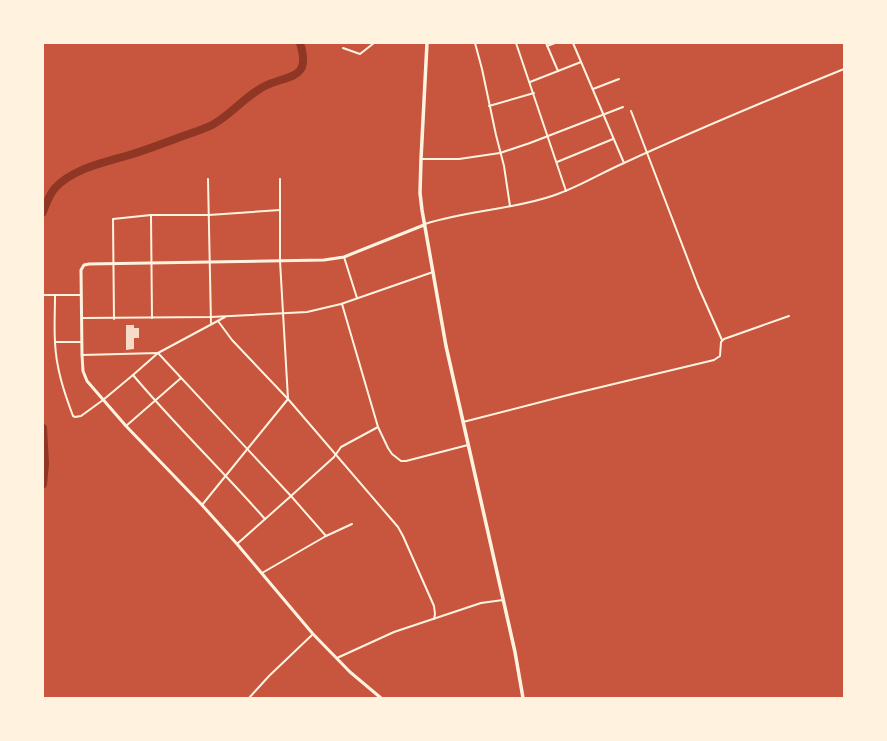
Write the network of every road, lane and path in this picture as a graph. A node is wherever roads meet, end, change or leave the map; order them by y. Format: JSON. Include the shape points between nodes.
{"nodes":[{"id":1,"x":374,"y":43,"type":"edge"},
{"id":2,"x":427,"y":43,"type":"edge"},
{"id":3,"x":474,"y":43,"type":"edge"},
{"id":4,"x":516,"y":43,"type":"edge"},
{"id":5,"x":556,"y":43,"type":"edge"},
{"id":6,"x":573,"y":43,"type":"edge"},
{"id":7,"x":547,"y":44,"type":"edge"},
{"id":8,"x":343,"y":48,"type":"dead end"},
{"id":9,"x":581,"y":62,"type":"junction"},
{"id":10,"x":844,"y":69,"type":"edge"},
{"id":11,"x":558,"y":71,"type":"junction"},
{"id":12,"x":619,"y":79,"type":"dead end"},
{"id":13,"x":529,"y":82,"type":"junction"},
{"id":14,"x":593,"y":89,"type":"junction"},
{"id":15,"x":534,"y":94,"type":"junction"},
{"id":16,"x":489,"y":106,"type":"junction"},
{"id":17,"x":623,"y":107,"type":"dead end"},
{"id":18,"x":631,"y":111,"type":"dead end"},
{"id":19,"x":604,"y":114,"type":"junction"},
{"id":20,"x":547,"y":136,"type":"junction"},
{"id":21,"x":613,"y":138,"type":"junction"},
{"id":22,"x":500,"y":153,"type":"junction"},
{"id":23,"x":648,"y":153,"type":"junction"},
{"id":24,"x":421,"y":159,"type":"junction"},
{"id":25,"x":557,"y":162,"type":"junction"},
{"id":26,"x":624,"y":163,"type":"junction"},
{"id":27,"x":208,"y":178,"type":"dead end"},
{"id":28,"x":280,"y":179,"type":"dead end"},
{"id":29,"x":566,"y":191,"type":"junction"},
{"id":30,"x":510,"y":206,"type":"junction"},
{"id":31,"x":280,"y":210,"type":"junction"},
{"id":32,"x":151,"y":215,"type":"junction"},
{"id":33,"x":209,"y":215,"type":"junction"},
{"id":34,"x":424,"y":224,"type":"junction"},
{"id":35,"x":344,"y":257,"type":"junction"},
{"id":36,"x":280,"y":261,"type":"junction"},
{"id":37,"x":210,"y":262,"type":"junction"},
{"id":38,"x":152,"y":263,"type":"junction"},
{"id":39,"x":114,"y":264,"type":"junction"},
{"id":40,"x":434,"y":271,"type":"junction"},
{"id":41,"x":43,"y":295,"type":"edge"},
{"id":42,"x":81,"y":295,"type":"junction"},
{"id":43,"x":55,"y":296,"type":"junction"},
{"id":44,"x":357,"y":298,"type":"junction"},
{"id":45,"x":342,"y":304,"type":"junction"},
{"id":46,"x":282,"y":313,"type":"junction"},
{"id":47,"x":789,"y":316,"type":"dead end"},
{"id":48,"x":226,"y":317,"type":"junction"},
{"id":49,"x":81,"y":318,"type":"junction"},
{"id":50,"x":152,"y":318,"type":"junction"},
{"id":51,"x":211,"y":318,"type":"junction"},
{"id":52,"x":114,"y":319,"type":"junction"},
{"id":53,"x":218,"y":321,"type":"junction"},
{"id":54,"x":211,"y":324,"type":"junction"},
{"id":55,"x":722,"y":340,"type":"junction"},
{"id":56,"x":54,"y":342,"type":"junction"},
{"id":57,"x":82,"y":342,"type":"junction"},
{"id":58,"x":158,"y":353,"type":"junction"},
{"id":59,"x":82,"y":355,"type":"junction"},
{"id":60,"x":133,"y":375,"type":"junction"},
{"id":61,"x":182,"y":378,"type":"junction"},
{"id":62,"x":288,"y":399,"type":"junction"},
{"id":63,"x":103,"y":400,"type":"junction"},
{"id":64,"x":155,"y":401,"type":"junction"},
{"id":65,"x":462,"y":422,"type":"junction"},
{"id":66,"x":126,"y":426,"type":"junction"},
{"id":67,"x":378,"y":427,"type":"junction"},
{"id":68,"x":468,"y":445,"type":"junction"},
{"id":69,"x":248,"y":450,"type":"junction"},
{"id":70,"x":336,"y":454,"type":"junction"},
{"id":71,"x":227,"y":476,"type":"junction"},
{"id":72,"x":292,"y":496,"type":"junction"},
{"id":73,"x":202,"y":505,"type":"junction"},
{"id":74,"x":266,"y":519,"type":"junction"},
{"id":75,"x":352,"y":524,"type":"dead end"},
{"id":76,"x":326,"y":536,"type":"junction"},
{"id":77,"x":237,"y":544,"type":"junction"},
{"id":78,"x":261,"y":574,"type":"junction"},
{"id":79,"x":503,"y":600,"type":"junction"},
{"id":80,"x":434,"y":619,"type":"junction"},
{"id":81,"x":313,"y":634,"type":"junction"},
{"id":82,"x":336,"y":659,"type":"junction"},
{"id":83,"x":249,"y":698,"type":"edge"},
{"id":84,"x":382,"y":698,"type":"edge"},
{"id":85,"x":523,"y":698,"type":"edge"}],
"edges":[{"from":1,"to":8,"type":"street","via":[[360,54]]},
{"from":2,"to":24,"type":"highway"},
{"from":3,"to":16,"type":"street"},
{"from":4,"to":13,"type":"street"},
{"from":5,"to":7,"type":"street"},
{"from":6,"to":9,"type":"street"},
{"from":7,"to":11,"type":"street"},
{"from":9,"to":11,"type":"street"},
{"from":9,"to":14,"type":"street"},
{"from":10,"to":23,"type":"street"},
{"from":11,"to":13,"type":"street"},
{"from":12,"to":14,"type":"street"},
{"from":13,"to":15,"type":"street"},
{"from":14,"to":19,"type":"street"},
{"from":15,"to":16,"type":"street"},
{"from":15,"to":20,"type":"street"},
{"from":16,"to":22,"type":"street"},
{"from":17,"to":19,"type":"street"},
{"from":18,"to":23,"type":"street"},
{"from":19,"to":20,"type":"street"},
{"from":19,"to":21,"type":"street"},
{"from":20,"to":22,"type":"street"},
{"from":20,"to":25,"type":"street"},
{"from":21,"to":25,"type":"street"},
{"from":21,"to":26,"type":"street"},
{"from":22,"to":24,"type":"street"},
{"from":22,"to":30,"type":"street"},
{"from":23,"to":26,"type":"street"},
{"from":23,"to":55,"type":"street"},
{"from":24,"to":34,"type":"highway"},
{"from":25,"to":29,"type":"street"},
{"from":26,"to":29,"type":"street"},
{"from":27,"to":33,"type":"street"},
{"from":28,"to":31,"type":"street"},
{"from":29,"to":30,"type":"street","via":[[534,202]]},
{"from":30,"to":34,"type":"street"},
{"from":31,"to":33,"type":"street"},
{"from":31,"to":36,"type":"street"},
{"from":32,"to":33,"type":"street"},
{"from":32,"to":38,"type":"street"},
{"from":32,"to":39,"type":"street","via":[[114,219]]},
{"from":33,"to":37,"type":"street"},
{"from":34,"to":35,"type":"street"},
{"from":34,"to":40,"type":"highway"},
{"from":35,"to":36,"type":"street"},
{"from":35,"to":44,"type":"street"},
{"from":36,"to":37,"type":"street"},
{"from":36,"to":46,"type":"street"},
{"from":37,"to":38,"type":"street"},
{"from":37,"to":51,"type":"street"},
{"from":38,"to":39,"type":"street"},
{"from":38,"to":50,"type":"street"},
{"from":39,"to":42,"type":"street","via":[[84,265],[81,270]]},
{"from":39,"to":52,"type":"street"},
{"from":40,"to":44,"type":"street"},
{"from":40,"to":65,"type":"highway"},
{"from":41,"to":43,"type":"street"},
{"from":42,"to":43,"type":"street"},
{"from":42,"to":49,"type":"street"},
{"from":43,"to":56,"type":"street"},
{"from":44,"to":45,"type":"street"},
{"from":45,"to":46,"type":"street","via":[[308,312]]},
{"from":45,"to":67,"type":"street"},
{"from":46,"to":48,"type":"street"},
{"from":46,"to":62,"type":"street"},
{"from":47,"to":55,"type":"street"},
{"from":48,"to":51,"type":"street"},
{"from":48,"to":53,"type":"street"},
{"from":49,"to":52,"type":"street"},
{"from":49,"to":57,"type":"street"},
{"from":50,"to":51,"type":"street"},
{"from":50,"to":52,"type":"street"},
{"from":51,"to":54,"type":"street"},
{"from":53,"to":54,"type":"street"},
{"from":53,"to":62,"type":"street","via":[[232,340]]},
{"from":54,"to":58,"type":"street"},
{"from":55,"to":65,"type":"street","via":[[720,356],[714,360]]},
{"from":56,"to":57,"type":"street"},
{"from":56,"to":63,"type":"street","via":[[61,378],[73,416],[80,416]]},
{"from":57,"to":59,"type":"street"},
{"from":58,"to":59,"type":"street"},
{"from":58,"to":60,"type":"street"},
{"from":58,"to":61,"type":"street"},
{"from":59,"to":63,"type":"street","via":[[83,371],[87,381]]},
{"from":60,"to":63,"type":"street"},
{"from":60,"to":64,"type":"street"},
{"from":61,"to":64,"type":"street"},
{"from":61,"to":69,"type":"street"},
{"from":62,"to":69,"type":"street"},
{"from":62,"to":70,"type":"street"},
{"from":63,"to":66,"type":"street"},
{"from":64,"to":66,"type":"street"},
{"from":64,"to":71,"type":"street"},
{"from":65,"to":68,"type":"highway"},
{"from":66,"to":73,"type":"street"},
{"from":67,"to":68,"type":"street","via":[[392,454],[401,461]]},
{"from":67,"to":70,"type":"street","via":[[346,443]]},
{"from":68,"to":79,"type":"highway"},
{"from":69,"to":71,"type":"street"},
{"from":69,"to":72,"type":"street"},
{"from":70,"to":72,"type":"street"},
{"from":70,"to":80,"type":"street","via":[[386,512],[403,536],[434,606]]},
{"from":71,"to":73,"type":"street"},
{"from":71,"to":74,"type":"street"},
{"from":72,"to":74,"type":"street"},
{"from":72,"to":76,"type":"street"},
{"from":73,"to":77,"type":"street"},
{"from":74,"to":77,"type":"street"},
{"from":75,"to":76,"type":"street"},
{"from":76,"to":78,"type":"street"},
{"from":77,"to":78,"type":"street"},
{"from":78,"to":81,"type":"street"},
{"from":79,"to":80,"type":"street","via":[[482,603]]},
{"from":79,"to":85,"type":"highway"},
{"from":80,"to":82,"type":"street","via":[[387,635]]},
{"from":81,"to":82,"type":"street"},
{"from":81,"to":83,"type":"street"},
{"from":82,"to":84,"type":"street"}]}
